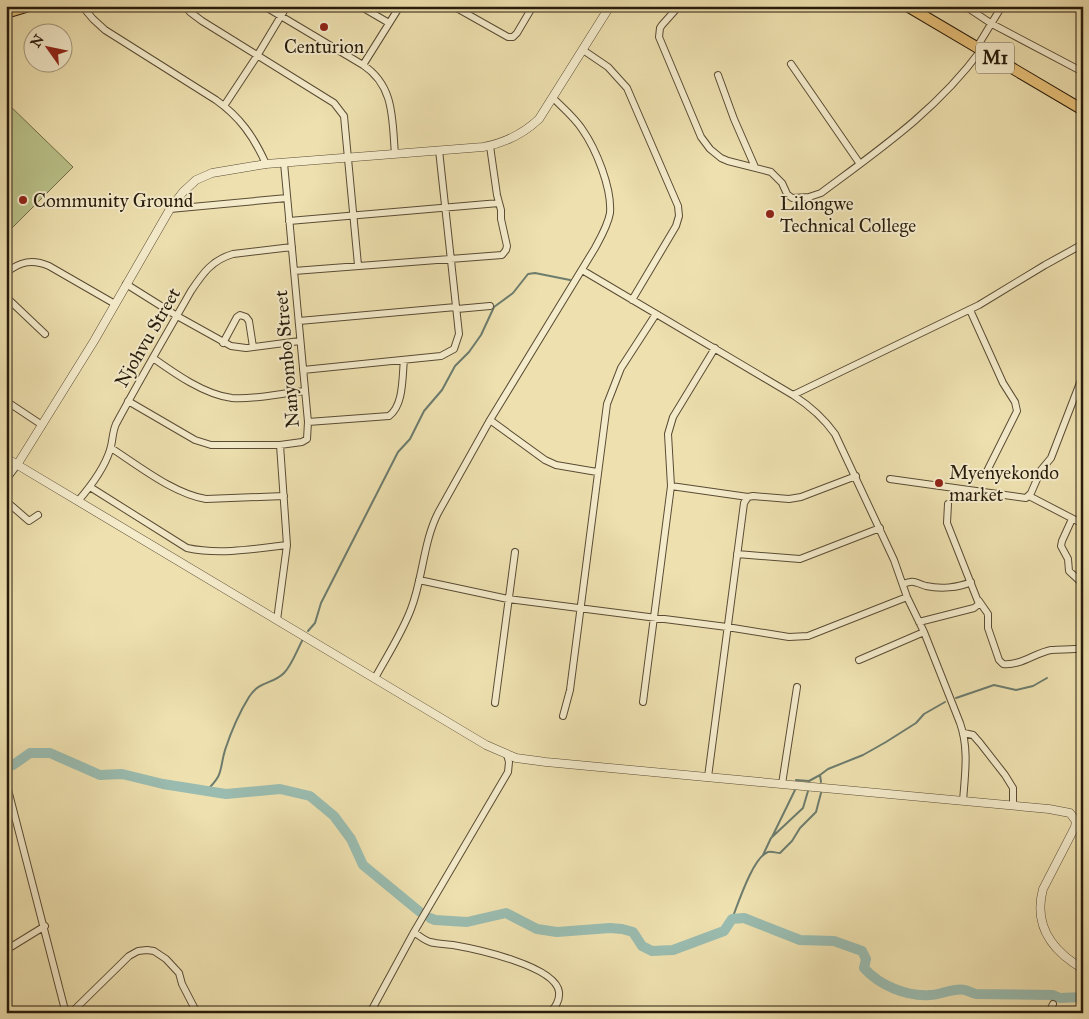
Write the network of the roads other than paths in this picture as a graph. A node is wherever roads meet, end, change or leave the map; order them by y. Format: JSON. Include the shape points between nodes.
{"nodes":[{"id":1,"x":29,"y":6,"type":"edge"},
{"id":2,"x":185,"y":6,"type":"edge"},
{"id":3,"x":264,"y":6,"type":"edge"},
{"id":4,"x":287,"y":6,"type":"edge"},
{"id":5,"x":360,"y":6,"type":"edge"},
{"id":6,"x":400,"y":6,"type":"edge"},
{"id":7,"x":453,"y":6,"type":"edge"},
{"id":8,"x":533,"y":6,"type":"edge"},
{"id":9,"x":610,"y":6,"type":"edge"},
{"id":10,"x":679,"y":6,"type":"edge"},
{"id":11,"x":907,"y":6,"type":"edge"},
{"id":12,"x":965,"y":6,"type":"edge"},
{"id":13,"x":1002,"y":6,"type":"edge"},
{"id":14,"x":84,"y":7,"type":"edge"},
{"id":15,"x":9,"y":13,"type":"edge"},
{"id":16,"x":281,"y":16,"type":"junction"},
{"id":17,"x":389,"y":24,"type":"junction"},
{"id":18,"x":992,"y":24,"type":"junction"},
{"id":19,"x":979,"y":49,"type":"junction"},
{"id":20,"x":583,"y":50,"type":"junction"},
{"id":21,"x":258,"y":56,"type":"junction"},
{"id":22,"x":791,"y":64,"type":"dead end"},
{"id":23,"x":363,"y":65,"type":"junction"},
{"id":24,"x":1083,"y":72,"type":"edge"},
{"id":25,"x":718,"y":75,"type":"dead end"},
{"id":26,"x":553,"y":98,"type":"junction"},
{"id":27,"x":224,"y":106,"type":"junction"},
{"id":28,"x":1083,"y":110,"type":"edge"},
{"id":29,"x":490,"y":146,"type":"junction"},
{"id":30,"x":439,"y":150,"type":"junction"},
{"id":31,"x":395,"y":154,"type":"junction"},
{"id":32,"x":348,"y":159,"type":"junction"},
{"id":33,"x":284,"y":163,"type":"junction"},
{"id":34,"x":266,"y":164,"type":"junction"},
{"id":35,"x":860,"y":164,"type":"junction"},
{"id":36,"x":755,"y":167,"type":"junction"},
{"id":37,"x":287,"y":198,"type":"junction"},
{"id":38,"x":499,"y":203,"type":"junction"},
{"id":39,"x":446,"y":208,"type":"junction"},
{"id":40,"x":170,"y":210,"type":"junction"},
{"id":41,"x":353,"y":215,"type":"junction"},
{"id":42,"x":289,"y":222,"type":"junction"},
{"id":43,"x":1083,"y":244,"type":"edge"},
{"id":44,"x":292,"y":247,"type":"junction"},
{"id":45,"x":452,"y":258,"type":"junction"},
{"id":46,"x":358,"y":265,"type":"junction"},
{"id":47,"x":294,"y":270,"type":"junction"},
{"id":48,"x":582,"y":270,"type":"junction"},
{"id":49,"x":6,"y":273,"type":"edge"},
{"id":50,"x":126,"y":284,"type":"junction"},
{"id":51,"x":6,"y":297,"type":"edge"},
{"id":52,"x":632,"y":300,"type":"junction"},
{"id":53,"x":115,"y":304,"type":"junction"},
{"id":54,"x":490,"y":306,"type":"dead end"},
{"id":55,"x":456,"y":308,"type":"junction"},
{"id":56,"x":970,"y":310,"type":"junction"},
{"id":57,"x":656,"y":314,"type":"junction"},
{"id":58,"x":177,"y":316,"type":"junction"},
{"id":59,"x":299,"y":321,"type":"junction"},
{"id":60,"x":45,"y":334,"type":"dead end"},
{"id":61,"x":300,"y":341,"type":"junction"},
{"id":62,"x":223,"y":342,"type":"junction"},
{"id":63,"x":252,"y":348,"type":"junction"},
{"id":64,"x":715,"y":348,"type":"junction"},
{"id":65,"x":153,"y":358,"type":"junction"},
{"id":66,"x":404,"y":360,"type":"junction"},
{"id":67,"x":303,"y":370,"type":"junction"},
{"id":68,"x":1083,"y":375,"type":"edge"},
{"id":69,"x":305,"y":391,"type":"junction"},
{"id":70,"x":793,"y":395,"type":"junction"},
{"id":71,"x":6,"y":401,"type":"edge"},
{"id":72,"x":128,"y":401,"type":"junction"},
{"id":73,"x":490,"y":420,"type":"junction"},
{"id":74,"x":308,"y":422,"type":"junction"},
{"id":75,"x":42,"y":425,"type":"junction"},
{"id":76,"x":280,"y":445,"type":"junction"},
{"id":77,"x":111,"y":448,"type":"junction"},
{"id":78,"x":6,"y":458,"type":"edge"},
{"id":79,"x":17,"y":465,"type":"junction"},
{"id":80,"x":597,"y":472,"type":"junction"},
{"id":81,"x":986,"y":473,"type":"dead end"},
{"id":82,"x":856,"y":476,"type":"junction"},
{"id":83,"x":890,"y":479,"type":"dead end"},
{"id":84,"x":6,"y":480,"type":"edge"},
{"id":85,"x":671,"y":486,"type":"junction"},
{"id":86,"x":90,"y":487,"type":"junction"},
{"id":87,"x":284,"y":496,"type":"junction"},
{"id":88,"x":1029,"y":496,"type":"junction"},
{"id":89,"x":748,"y":497,"type":"junction"},
{"id":90,"x":6,"y":501,"type":"edge"},
{"id":91,"x":78,"y":501,"type":"junction"},
{"id":92,"x":948,"y":504,"type":"dead end"},
{"id":93,"x":38,"y":515,"type":"dead end"},
{"id":94,"x":1072,"y":519,"type":"junction"},
{"id":95,"x":1083,"y":524,"type":"edge"},
{"id":96,"x":880,"y":528,"type":"junction"},
{"id":97,"x":287,"y":544,"type":"junction"},
{"id":98,"x":515,"y":552,"type":"dead end"},
{"id":99,"x":737,"y":554,"type":"junction"},
{"id":100,"x":419,"y":580,"type":"junction"},
{"id":101,"x":971,"y":582,"type":"junction"},
{"id":102,"x":903,"y":584,"type":"junction"},
{"id":103,"x":1083,"y":584,"type":"edge"},
{"id":104,"x":907,"y":597,"type":"junction"},
{"id":105,"x":508,"y":599,"type":"junction"},
{"id":106,"x":979,"y":601,"type":"junction"},
{"id":107,"x":581,"y":608,"type":"junction"},
{"id":108,"x":654,"y":618,"type":"junction"},
{"id":109,"x":278,"y":620,"type":"junction"},
{"id":110,"x":919,"y":622,"type":"junction"},
{"id":111,"x":727,"y":627,"type":"junction"},
{"id":112,"x":924,"y":632,"type":"junction"},
{"id":113,"x":1083,"y":648,"type":"edge"},
{"id":114,"x":859,"y":660,"type":"dead end"},
{"id":115,"x":375,"y":678,"type":"junction"},
{"id":116,"x":797,"y":686,"type":"dead end"},
{"id":117,"x":643,"y":702,"type":"dead end"},
{"id":118,"x":495,"y":703,"type":"dead end"},
{"id":119,"x":563,"y":716,"type":"dead end"},
{"id":120,"x":964,"y":732,"type":"junction"},
{"id":121,"x":506,"y":755,"type":"junction"},
{"id":122,"x":708,"y":778,"type":"junction"},
{"id":123,"x":6,"y":782,"type":"edge"},
{"id":124,"x":782,"y":784,"type":"junction"},
{"id":125,"x":963,"y":801,"type":"junction"},
{"id":126,"x":1013,"y":806,"type":"junction"},
{"id":127,"x":1083,"y":812,"type":"edge"},
{"id":128,"x":1079,"y":822,"type":"edge"},
{"id":129,"x":45,"y":926,"type":"junction"},
{"id":130,"x":414,"y":932,"type":"junction"},
{"id":131,"x":6,"y":950,"type":"edge"},
{"id":132,"x":1083,"y":969,"type":"edge"},
{"id":133,"x":1053,"y":1004,"type":"dead end"},
{"id":134,"x":196,"y":1013,"type":"edge"},
{"id":135,"x":370,"y":1013,"type":"edge"},
{"id":136,"x":550,"y":1013,"type":"edge"},
{"id":137,"x":1049,"y":1013,"type":"edge"}],
"edges":[{"from":1,"to":15,"type":"highway"},
{"from":2,"to":21,"type":"street","via":[[202,21]]},
{"from":3,"to":16,"type":"street"},
{"from":4,"to":16,"type":"street"},
{"from":5,"to":17,"type":"street"},
{"from":6,"to":17,"type":"street"},
{"from":7,"to":8,"type":"street","via":[[508,37],[517,33]]},
{"from":9,"to":20,"type":"street"},
{"from":10,"to":36,"type":"street","via":[[660,28],[660,37],[701,137],[721,158]]},
{"from":11,"to":19,"type":"highway","number":"M1"},
{"from":12,"to":18,"type":"street"},
{"from":13,"to":18,"type":"street"},
{"from":14,"to":27,"type":"street","via":[[105,30]]},
{"from":16,"to":21,"type":"street"},
{"from":16,"to":23,"type":"street"},
{"from":17,"to":23,"type":"street"},
{"from":18,"to":19,"type":"street"},
{"from":18,"to":24,"type":"street"},
{"from":19,"to":28,"type":"highway","number":"M1"},
{"from":19,"to":35,"type":"street","via":[[965,72],[926,112]]},
{"from":20,"to":26,"type":"street"},
{"from":20,"to":52,"type":"street","via":[[608,67],[627,88],[678,206],[676,226]]},
{"from":21,"to":27,"type":"street"},
{"from":21,"to":32,"type":"street","via":[[338,106],[344,116]]},
{"from":22,"to":35,"type":"street"},
{"from":23,"to":31,"type":"street","via":[[380,80],[387,92]]},
{"from":25,"to":36,"type":"street"},
{"from":26,"to":29,"type":"street","via":[[527,130]]},
{"from":26,"to":48,"type":"street","via":[[587,136],[608,193],[610,212],[607,225]]},
{"from":27,"to":34,"type":"street","via":[[246,128]]},
{"from":29,"to":30,"type":"street"},
{"from":29,"to":38,"type":"street"},
{"from":30,"to":31,"type":"street"},
{"from":30,"to":39,"type":"street"},
{"from":31,"to":32,"type":"street"},
{"from":32,"to":33,"type":"street"},
{"from":32,"to":41,"type":"street"},
{"from":33,"to":34,"type":"street"},
{"from":33,"to":37,"type":"street","name":"Nanyombo Street"},
{"from":34,"to":40,"type":"street","via":[[203,176],[186,188]]},
{"from":35,"to":36,"type":"street","via":[[821,193],[792,198],[774,174]]},
{"from":37,"to":40,"type":"street"},
{"from":37,"to":42,"type":"street","name":"Nanyombo Street"},
{"from":38,"to":39,"type":"street"},
{"from":38,"to":45,"type":"street","via":[[507,246],[504,253]]},
{"from":39,"to":41,"type":"street"},
{"from":39,"to":45,"type":"street"},
{"from":40,"to":50,"type":"street"},
{"from":41,"to":42,"type":"street"},
{"from":41,"to":46,"type":"street"},
{"from":42,"to":44,"type":"street","name":"Nanyombo Street"},
{"from":43,"to":56,"type":"street"},
{"from":44,"to":47,"type":"street","name":"Nanyombo Street"},
{"from":44,"to":58,"type":"street","name":"Njohvu Street","via":[[233,254],[216,261],[203,273]]},
{"from":45,"to":46,"type":"street"},
{"from":45,"to":55,"type":"street"},
{"from":46,"to":47,"type":"street"},
{"from":47,"to":59,"type":"street","name":"Nanyombo Street"},
{"from":48,"to":52,"type":"street"},
{"from":48,"to":73,"type":"street"},
{"from":49,"to":53,"type":"street","via":[[21,263],[39,262]]},
{"from":50,"to":53,"type":"street"},
{"from":50,"to":58,"type":"street"},
{"from":51,"to":60,"type":"street"},
{"from":52,"to":57,"type":"street"},
{"from":53,"to":75,"type":"street"},
{"from":54,"to":55,"type":"street"},
{"from":55,"to":59,"type":"street"},
{"from":55,"to":66,"type":"street","via":[[459,334],[454,349],[441,356]]},
{"from":56,"to":70,"type":"street"},
{"from":56,"to":81,"type":"street","via":[[1017,411]]},
{"from":57,"to":64,"type":"street"},
{"from":57,"to":80,"type":"street","via":[[621,368],[611,390]]},
{"from":58,"to":62,"type":"street"},
{"from":58,"to":65,"type":"street","name":"Njohvu Street"},
{"from":59,"to":61,"type":"street","name":"Nanyombo Street"},
{"from":61,"to":63,"type":"street"},
{"from":61,"to":67,"type":"street","name":"Nanyombo Street"},
{"from":62,"to":63,"type":"street","via":[[238,348]]},
{"from":62,"to":63,"type":"street","via":[[237,317],[246,316]]},
{"from":64,"to":70,"type":"street"},
{"from":64,"to":85,"type":"street","via":[[670,422]]},
{"from":65,"to":69,"type":"street","via":[[203,388],[225,396],[239,398]]},
{"from":65,"to":72,"type":"street","name":"Njohvu Street"},
{"from":66,"to":67,"type":"street"},
{"from":66,"to":74,"type":"street","via":[[400,399],[389,416]]},
{"from":67,"to":69,"type":"street","name":"Nanyombo Street"},
{"from":68,"to":88,"type":"street","via":[[1058,441]]},
{"from":69,"to":74,"type":"street","name":"Nanyombo Street"},
{"from":70,"to":82,"type":"street","via":[[826,420]]},
{"from":71,"to":75,"type":"street"},
{"from":72,"to":76,"type":"street","via":[[203,443],[219,446]]},
{"from":72,"to":77,"type":"street","name":"Njohvu Street","via":[[114,428]]},
{"from":73,"to":80,"type":"street","via":[[545,460]]},
{"from":73,"to":100,"type":"street","via":[[432,526]]},
{"from":74,"to":76,"type":"street","name":"Nanyombo Street","via":[[305,441]]},
{"from":75,"to":79,"type":"street"},
{"from":76,"to":87,"type":"street","name":"Nanyombo Street"},
{"from":77,"to":86,"type":"street","name":"Njohvu Street"},
{"from":77,"to":87,"type":"street","via":[[195,498]]},
{"from":78,"to":79,"type":"street"},
{"from":79,"to":84,"type":"street"},
{"from":79,"to":91,"type":"street"},
{"from":80,"to":107,"type":"street"},
{"from":82,"to":89,"type":"street","via":[[801,497]]},
{"from":82,"to":96,"type":"street"},
{"from":83,"to":88,"type":"street","via":[[1024,499]]},
{"from":85,"to":89,"type":"street"},
{"from":85,"to":108,"type":"street"},
{"from":86,"to":91,"type":"street","name":"Njohvu Street"},
{"from":86,"to":97,"type":"street","via":[[187,548],[218,551]]},
{"from":87,"to":97,"type":"street","name":"Nanyombo Street"},
{"from":88,"to":94,"type":"street"},
{"from":89,"to":99,"type":"street","via":[[742,508]]},
{"from":90,"to":93,"type":"street","via":[[29,521]]},
{"from":91,"to":109,"type":"street"},
{"from":92,"to":101,"type":"street","via":[[947,523]]},
{"from":94,"to":95,"type":"street"},
{"from":94,"to":103,"type":"street","via":[[1062,546],[1068,559],[1068,569]]},
{"from":96,"to":99,"type":"street","via":[[800,559]]},
{"from":96,"to":102,"type":"street"},
{"from":97,"to":109,"type":"street","name":"Nanyombo Street"},
{"from":98,"to":105,"type":"street"},
{"from":99,"to":111,"type":"street"},
{"from":100,"to":105,"type":"street"},
{"from":100,"to":115,"type":"street","via":[[409,615]]},
{"from":101,"to":102,"type":"street","via":[[958,586],[925,586],[914,581]]},
{"from":101,"to":106,"type":"street"},
{"from":102,"to":104,"type":"street"},
{"from":104,"to":110,"type":"street"},
{"from":104,"to":111,"type":"street","via":[[808,636],[788,637]]},
{"from":105,"to":107,"type":"street"},
{"from":105,"to":118,"type":"street"},
{"from":106,"to":110,"type":"street","via":[[974,608]]},
{"from":106,"to":113,"type":"street","via":[[988,614],[988,628],[1003,664],[1053,650]]},
{"from":107,"to":108,"type":"street"},
{"from":107,"to":119,"type":"street","via":[[570,690]]},
{"from":108,"to":111,"type":"street"},
{"from":108,"to":117,"type":"street"},
{"from":109,"to":115,"type":"street"},
{"from":110,"to":112,"type":"street"},
{"from":111,"to":122,"type":"street"},
{"from":112,"to":114,"type":"street"},
{"from":112,"to":120,"type":"street"},
{"from":115,"to":121,"type":"street"},
{"from":116,"to":124,"type":"street"},
{"from":120,"to":125,"type":"street"},
{"from":120,"to":126,"type":"street","via":[[980,743],[1005,775],[1013,788]]},
{"from":121,"to":122,"type":"street"},
{"from":121,"to":130,"type":"street","via":[[508,772]]},
{"from":122,"to":124,"type":"street"},
{"from":123,"to":129,"type":"street"},
{"from":124,"to":125,"type":"street"},
{"from":125,"to":126,"type":"street"},
{"from":126,"to":128,"type":"street","via":[[1066,812]]},
{"from":127,"to":128,"type":"street"},
{"from":128,"to":132,"type":"street","via":[[1043,889],[1040,910],[1052,945]]},
{"from":129,"to":131,"type":"street"},
{"from":129,"to":134,"type":"street","via":[[67,1011],[74,1010],[129,956],[147,950],[166,958],[177,968]]},
{"from":130,"to":135,"type":"street"},
{"from":130,"to":136,"type":"street","via":[[432,943],[519,962],[545,975],[560,993]]},
{"from":133,"to":137,"type":"street"}]}
